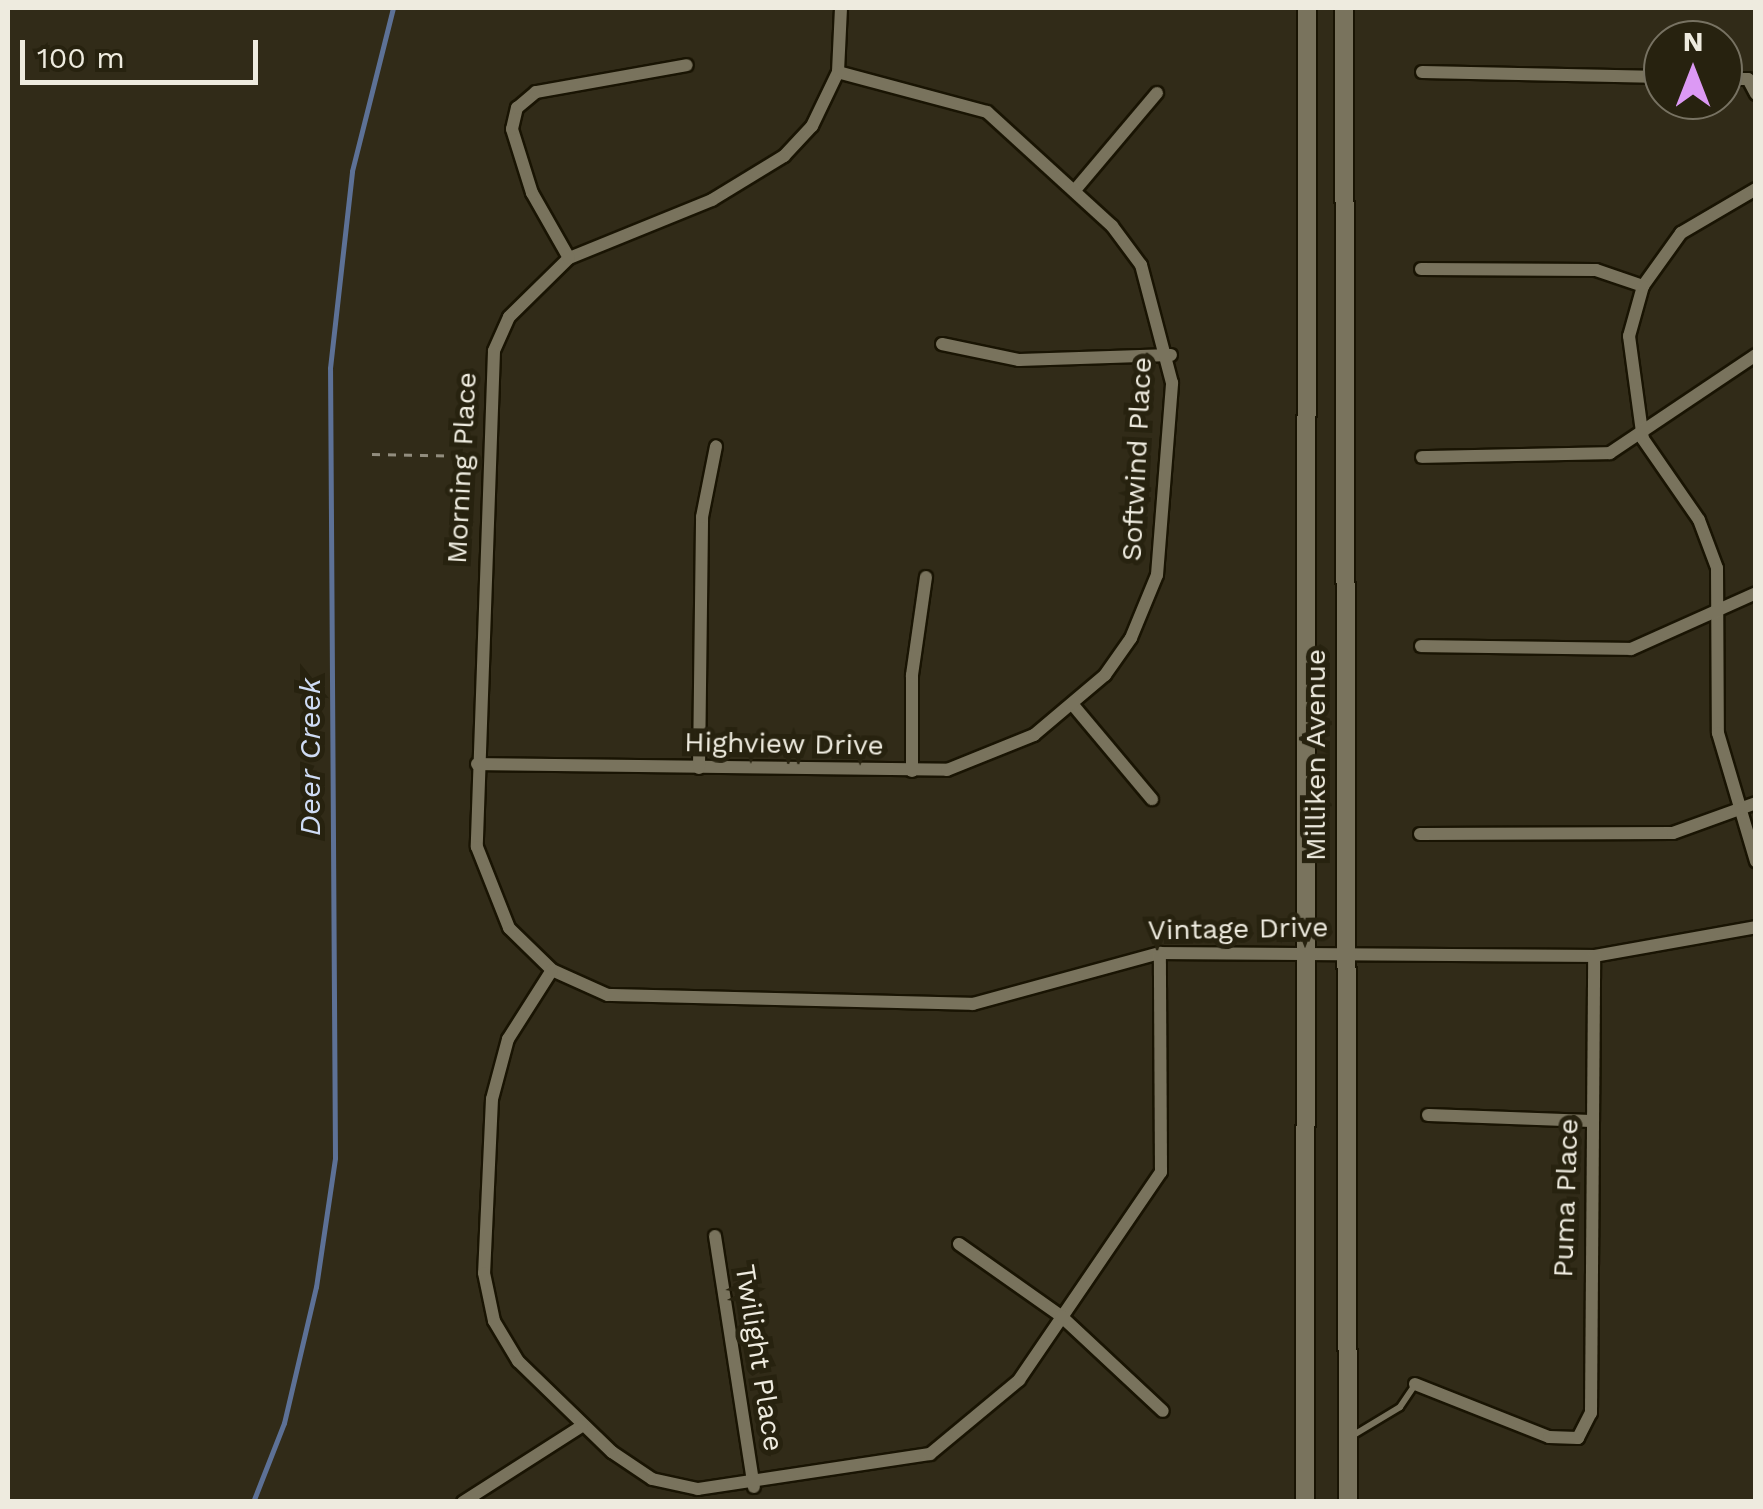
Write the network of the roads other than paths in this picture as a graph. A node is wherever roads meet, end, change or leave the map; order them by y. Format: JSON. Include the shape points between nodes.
{"nodes":[{"id":1,"x":841,"y":8,"type":"edge"},
{"id":2,"x":1308,"y":8,"type":"edge"},
{"id":3,"x":1344,"y":8,"type":"edge"},
{"id":4,"x":687,"y":65,"type":"dead end"},
{"id":5,"x":838,"y":72,"type":"junction"},
{"id":6,"x":1422,"y":72,"type":"dead end"},
{"id":7,"x":1643,"y":77,"type":"edge"},
{"id":8,"x":1157,"y":94,"type":"dead end"},
{"id":9,"x":1756,"y":189,"type":"edge"},
{"id":10,"x":1075,"y":190,"type":"junction"},
{"id":11,"x":568,"y":258,"type":"junction"},
{"id":12,"x":1421,"y":269,"type":"dead end"},
{"id":13,"x":1643,"y":286,"type":"junction"},
{"id":14,"x":942,"y":344,"type":"dead end"},
{"id":15,"x":1756,"y":354,"type":"edge"},
{"id":16,"x":1171,"y":355,"type":"junction"},
{"id":17,"x":1643,"y":438,"type":"junction"},
{"id":18,"x":716,"y":446,"type":"dead end"},
{"id":19,"x":1422,"y":457,"type":"dead end"},
{"id":20,"x":926,"y":577,"type":"dead end"},
{"id":21,"x":1756,"y":593,"type":"edge"},
{"id":22,"x":1718,"y":614,"type":"junction"},
{"id":23,"x":1421,"y":646,"type":"dead end"},
{"id":24,"x":1073,"y":706,"type":"junction"},
{"id":25,"x":476,"y":764,"type":"junction"},
{"id":26,"x":699,"y":768,"type":"junction"},
{"id":27,"x":912,"y":770,"type":"junction"},
{"id":28,"x":1152,"y":800,"type":"dead end"},
{"id":29,"x":1756,"y":803,"type":"edge"},
{"id":30,"x":1738,"y":811,"type":"junction"},
{"id":31,"x":1420,"y":834,"type":"dead end"},
{"id":32,"x":1756,"y":861,"type":"edge"},
{"id":33,"x":1756,"y":926,"type":"edge"},
{"id":34,"x":1308,"y":951,"type":"junction"},
{"id":35,"x":1160,"y":952,"type":"junction"},
{"id":36,"x":1342,"y":952,"type":"junction"},
{"id":37,"x":1594,"y":956,"type":"junction"},
{"id":38,"x":552,"y":970,"type":"junction"},
{"id":39,"x":1428,"y":1115,"type":"dead end"},
{"id":40,"x":1592,"y":1121,"type":"junction"},
{"id":41,"x":715,"y":1236,"type":"dead end"},
{"id":42,"x":959,"y":1244,"type":"dead end"},
{"id":43,"x":1062,"y":1316,"type":"junction"},
{"id":44,"x":1415,"y":1384,"type":"joint"},
{"id":45,"x":1163,"y":1412,"type":"dead end"},
{"id":46,"x":582,"y":1426,"type":"junction"},
{"id":47,"x":1346,"y":1439,"type":"junction"},
{"id":48,"x":754,"y":1488,"type":"junction"},
{"id":49,"x":463,"y":1502,"type":"edge"},
{"id":50,"x":1305,"y":1502,"type":"edge"},
{"id":51,"x":1348,"y":1502,"type":"edge"}],
"edges":[{"from":1,"to":5,"type":"street","name":"Morning Place"},
{"from":2,"to":34,"type":"main road","name":"Milliken Avenue"},
{"from":3,"to":36,"type":"main road","name":"Milliken Avenue"},
{"from":4,"to":11,"type":"street","via":[[536,92],[517,108],[512,129],[532,194]]},
{"from":5,"to":10,"type":"street","name":"Softwind Place","via":[[957,97]]},
{"from":5,"to":11,"type":"street","name":"Morning Place","via":[[812,126],[765,171]]},
{"from":6,"to":7,"type":"street"},
{"from":8,"to":10,"type":"street"},
{"from":9,"to":13,"type":"street","via":[[1681,233]]},
{"from":10,"to":16,"type":"street","name":"Softwind Place","via":[[1141,265]]},
{"from":11,"to":25,"type":"street","name":"Morning Place","via":[[509,317],[494,350]]},
{"from":12,"to":13,"type":"street","via":[[1596,270]]},
{"from":13,"to":17,"type":"street","via":[[1629,336]]},
{"from":14,"to":16,"type":"street","via":[[1019,360]]},
{"from":15,"to":17,"type":"street"},
{"from":16,"to":24,"type":"street","name":"Softwind Place","via":[[1157,575],[1131,638]]},
{"from":17,"to":19,"type":"street","via":[[1576,459]]},
{"from":17,"to":22,"type":"street","via":[[1700,520],[1717,568]]},
{"from":18,"to":26,"type":"street","via":[[702,517]]},
{"from":20,"to":27,"type":"street","via":[[912,676]]},
{"from":21,"to":22,"type":"street"},
{"from":22,"to":23,"type":"street","via":[[1631,649]]},
{"from":22,"to":30,"type":"street","via":[[1718,733]]},
{"from":24,"to":27,"type":"street","name":"Highview Drive","via":[[977,764]]},
{"from":24,"to":28,"type":"street"},
{"from":25,"to":26,"type":"street","name":"Highview Drive"},
{"from":25,"to":38,"type":"street","name":"Morning Place","via":[[476,847],[490,888],[509,928]]},
{"from":26,"to":27,"type":"street","name":"Highview Drive"},
{"from":29,"to":30,"type":"street"},
{"from":30,"to":31,"type":"street","via":[[1673,832]]},
{"from":30,"to":32,"type":"street"},
{"from":33,"to":37,"type":"street","name":"Vintage Drive"},
{"from":34,"to":35,"type":"street","name":"Vintage Drive"},
{"from":34,"to":36,"type":"street","name":"Vintage Drive"},
{"from":34,"to":50,"type":"main road","name":"Milliken Avenue"},
{"from":35,"to":38,"type":"street","name":"Vintage Drive","via":[[974,1004],[656,1000],[608,995]]},
{"from":35,"to":43,"type":"street","via":[[1161,1172]]},
{"from":36,"to":37,"type":"street","name":"Vintage Drive"},
{"from":36,"to":47,"type":"main road","name":"Milliken Avenue"},
{"from":37,"to":40,"type":"street","name":"Puma Place"},
{"from":38,"to":46,"type":"street","via":[[508,1039],[492,1099],[484,1273],[494,1321],[518,1361]]},
{"from":39,"to":40,"type":"street"},
{"from":40,"to":44,"type":"street","name":"Puma Place","via":[[1591,1413],[1578,1438],[1509,1425]]},
{"from":41,"to":48,"type":"street","name":"Twilight Place"},
{"from":42,"to":43,"type":"street"},
{"from":43,"to":45,"type":"street"},
{"from":43,"to":48,"type":"street","via":[[994,1407],[930,1454]]},
{"from":44,"to":47,"type":"lane","via":[[1400,1407]]},
{"from":46,"to":48,"type":"street","via":[[652,1479]]},
{"from":46,"to":49,"type":"street"},
{"from":47,"to":51,"type":"main road","name":"Milliken Avenue"}]}
